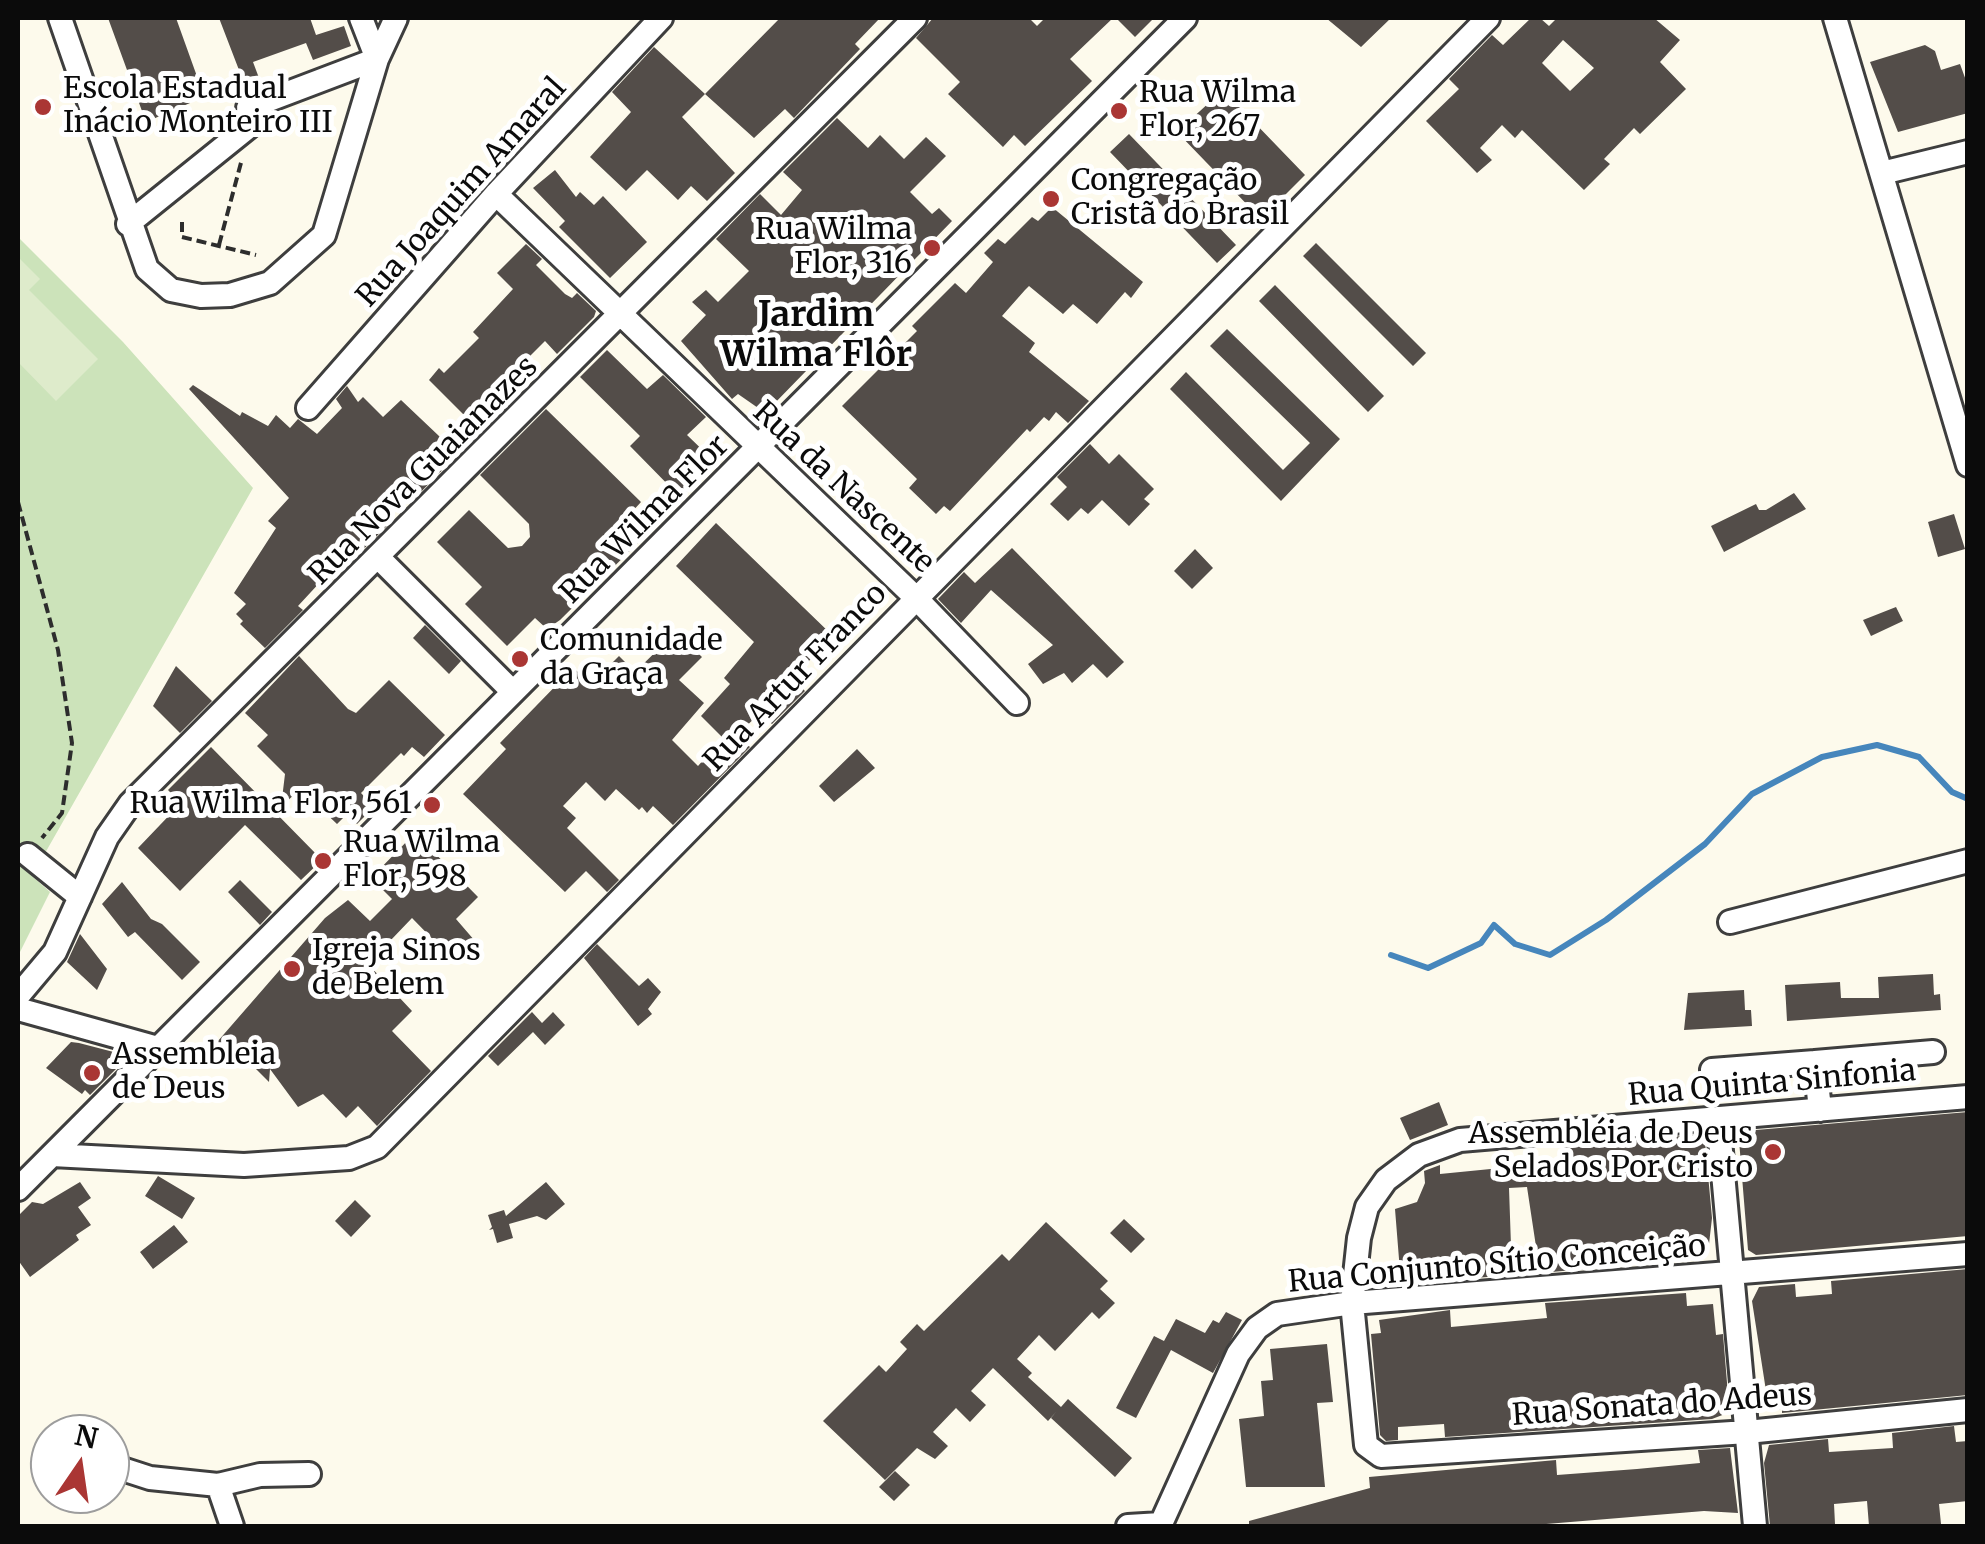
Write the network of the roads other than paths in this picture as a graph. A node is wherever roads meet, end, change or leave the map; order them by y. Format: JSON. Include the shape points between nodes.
{"nodes":[{"id":1,"x":60,"y":18,"type":"edge"},
{"id":2,"x":361,"y":18,"type":"edge"},
{"id":3,"x":396,"y":18,"type":"edge"},
{"id":4,"x":662,"y":18,"type":"edge"},
{"id":5,"x":915,"y":18,"type":"edge"},
{"id":6,"x":1185,"y":18,"type":"edge"},
{"id":7,"x":1488,"y":18,"type":"edge"},
{"id":8,"x":1836,"y":18,"type":"edge"},
{"id":9,"x":377,"y":59,"type":"junction"},
{"id":10,"x":1968,"y":152,"type":"edge"},
{"id":11,"x":1882,"y":172,"type":"junction"},
{"id":12,"x":496,"y":194,"type":"junction"},
{"id":13,"x":128,"y":224,"type":"junction"},
{"id":14,"x":620,"y":316,"type":"junction"},
{"id":15,"x":308,"y":408,"type":"dead end"},
{"id":16,"x":758,"y":450,"type":"junction"},
{"id":17,"x":1968,"y":464,"type":"edge"},
{"id":18,"x":380,"y":558,"type":"junction"},
{"id":19,"x":916,"y":598,"type":"junction"},
{"id":20,"x":514,"y":692,"type":"junction"},
{"id":21,"x":1017,"y":703,"type":"dead end"},
{"id":22,"x":28,"y":856,"type":"road end"},
{"id":23,"x":1968,"y":861,"type":"edge"},
{"id":24,"x":80,"y":897,"type":"junction"},
{"id":25,"x":1730,"y":922,"type":"dead end"},
{"id":26,"x":18,"y":996,"type":"edge"},
{"id":27,"x":18,"y":1009,"type":"edge"},
{"id":28,"x":158,"y":1048,"type":"junction"},
{"id":29,"x":1933,"y":1052,"type":"dead end"},
{"id":30,"x":1815,"y":1062,"type":"junction"},
{"id":31,"x":1712,"y":1070,"type":"dead end"},
{"id":32,"x":1968,"y":1097,"type":"edge"},
{"id":33,"x":1820,"y":1110,"type":"junction"},
{"id":34,"x":1718,"y":1118,"type":"junction"},
{"id":35,"x":52,"y":1155,"type":"junction"},
{"id":36,"x":18,"y":1189,"type":"edge"},
{"id":37,"x":1968,"y":1254,"type":"edge"},
{"id":38,"x":1733,"y":1275,"type":"junction"},
{"id":39,"x":1352,"y":1303,"type":"junction"},
{"id":40,"x":1968,"y":1410,"type":"edge"},
{"id":41,"x":1747,"y":1432,"type":"junction"},
{"id":42,"x":1366,"y":1446,"type":"joint"},
{"id":43,"x":130,"y":1472,"type":"edge"},
{"id":44,"x":309,"y":1474,"type":"dead end"},
{"id":45,"x":218,"y":1484,"type":"junction"},
{"id":46,"x":1161,"y":1525,"type":"edge"},
{"id":47,"x":232,"y":1526,"type":"edge"},
{"id":48,"x":1128,"y":1526,"type":"edge"},
{"id":49,"x":1755,"y":1526,"type":"edge"}],
"edges":[{"from":1,"to":13,"type":"street"},
{"from":2,"to":9,"type":"street"},
{"from":3,"to":9,"type":"street"},
{"from":4,"to":12,"type":"street","name":"Rua Joaquim Amaral"},
{"from":5,"to":14,"type":"street","name":"Rua Nova Guaianazes"},
{"from":6,"to":16,"type":"street","name":"Rua Wilma Flor"},
{"from":7,"to":19,"type":"street","name":"Rua Artur Franco"},
{"from":8,"to":11,"type":"street"},
{"from":9,"to":13,"type":"street","via":[[248,108],[251,125]]},
{"from":9,"to":13,"type":"street","via":[[324,235],[270,282],[215,296],[171,290],[146,269]]},
{"from":10,"to":11,"type":"street"},
{"from":11,"to":17,"type":"street"},
{"from":12,"to":14,"type":"street","name":"Rua da Nascente"},
{"from":12,"to":15,"type":"street","name":"Rua Joaquim Amaral"},
{"from":14,"to":16,"type":"street","name":"Rua da Nascente"},
{"from":14,"to":18,"type":"street","name":"Rua Nova Guaianazes"},
{"from":16,"to":19,"type":"street","name":"Rua da Nascente"},
{"from":16,"to":20,"type":"street","name":"Rua Wilma Flor"},
{"from":18,"to":20,"type":"street"},
{"from":18,"to":24,"type":"street","name":"Rua Nova Guaianazes","via":[[130,804]]},
{"from":19,"to":21,"type":"street","name":"Rua da Nascente"},
{"from":19,"to":35,"type":"street","name":"Rua Artur Franco","via":[[377,1147],[349,1158],[244,1164]]},
{"from":20,"to":28,"type":"street","name":"Rua Wilma Flor"},
{"from":22,"to":24,"type":"street"},
{"from":23,"to":25,"type":"street"},
{"from":24,"to":26,"type":"street","name":"Rua Nova Guaianazes","via":[[46,966]]},
{"from":27,"to":28,"type":"street"},
{"from":28,"to":35,"type":"street","name":"Rua Wilma Flor"},
{"from":29,"to":30,"type":"street"},
{"from":30,"to":31,"type":"street"},
{"from":30,"to":33,"type":"street"},
{"from":32,"to":33,"type":"street","name":"Rua Quinta Sinfonia"},
{"from":33,"to":34,"type":"street","name":"Rua Quinta Sinfonia"},
{"from":34,"to":38,"type":"street"},
{"from":34,"to":39,"type":"street","name":"Rua Quinta Sinfonia","via":[[1460,1140],[1419,1155],[1386,1180],[1367,1207]]},
{"from":35,"to":36,"type":"street","name":"Rua Wilma Flor"},
{"from":37,"to":38,"type":"street","name":"Rua Conjunto Sítio Conceição"},
{"from":38,"to":39,"type":"street","name":"Rua Conjunto Sítio Conceição"},
{"from":38,"to":41,"type":"street"},
{"from":39,"to":42,"type":"street","name":"Rua Quinta Sinfonia"},
{"from":39,"to":46,"type":"street","name":"Rua Conjunto Sítio Conceição","via":[[1277,1314],[1257,1328],[1238,1354]]},
{"from":40,"to":41,"type":"street","name":"Rua Sonata do Adeus"},
{"from":41,"to":42,"type":"street","name":"Rua Sonata do Adeus","via":[[1394,1457]]},
{"from":41,"to":49,"type":"street"},
{"from":43,"to":45,"type":"street"},
{"from":44,"to":45,"type":"street"},
{"from":45,"to":47,"type":"street"},
{"from":46,"to":48,"type":"street"}]}
